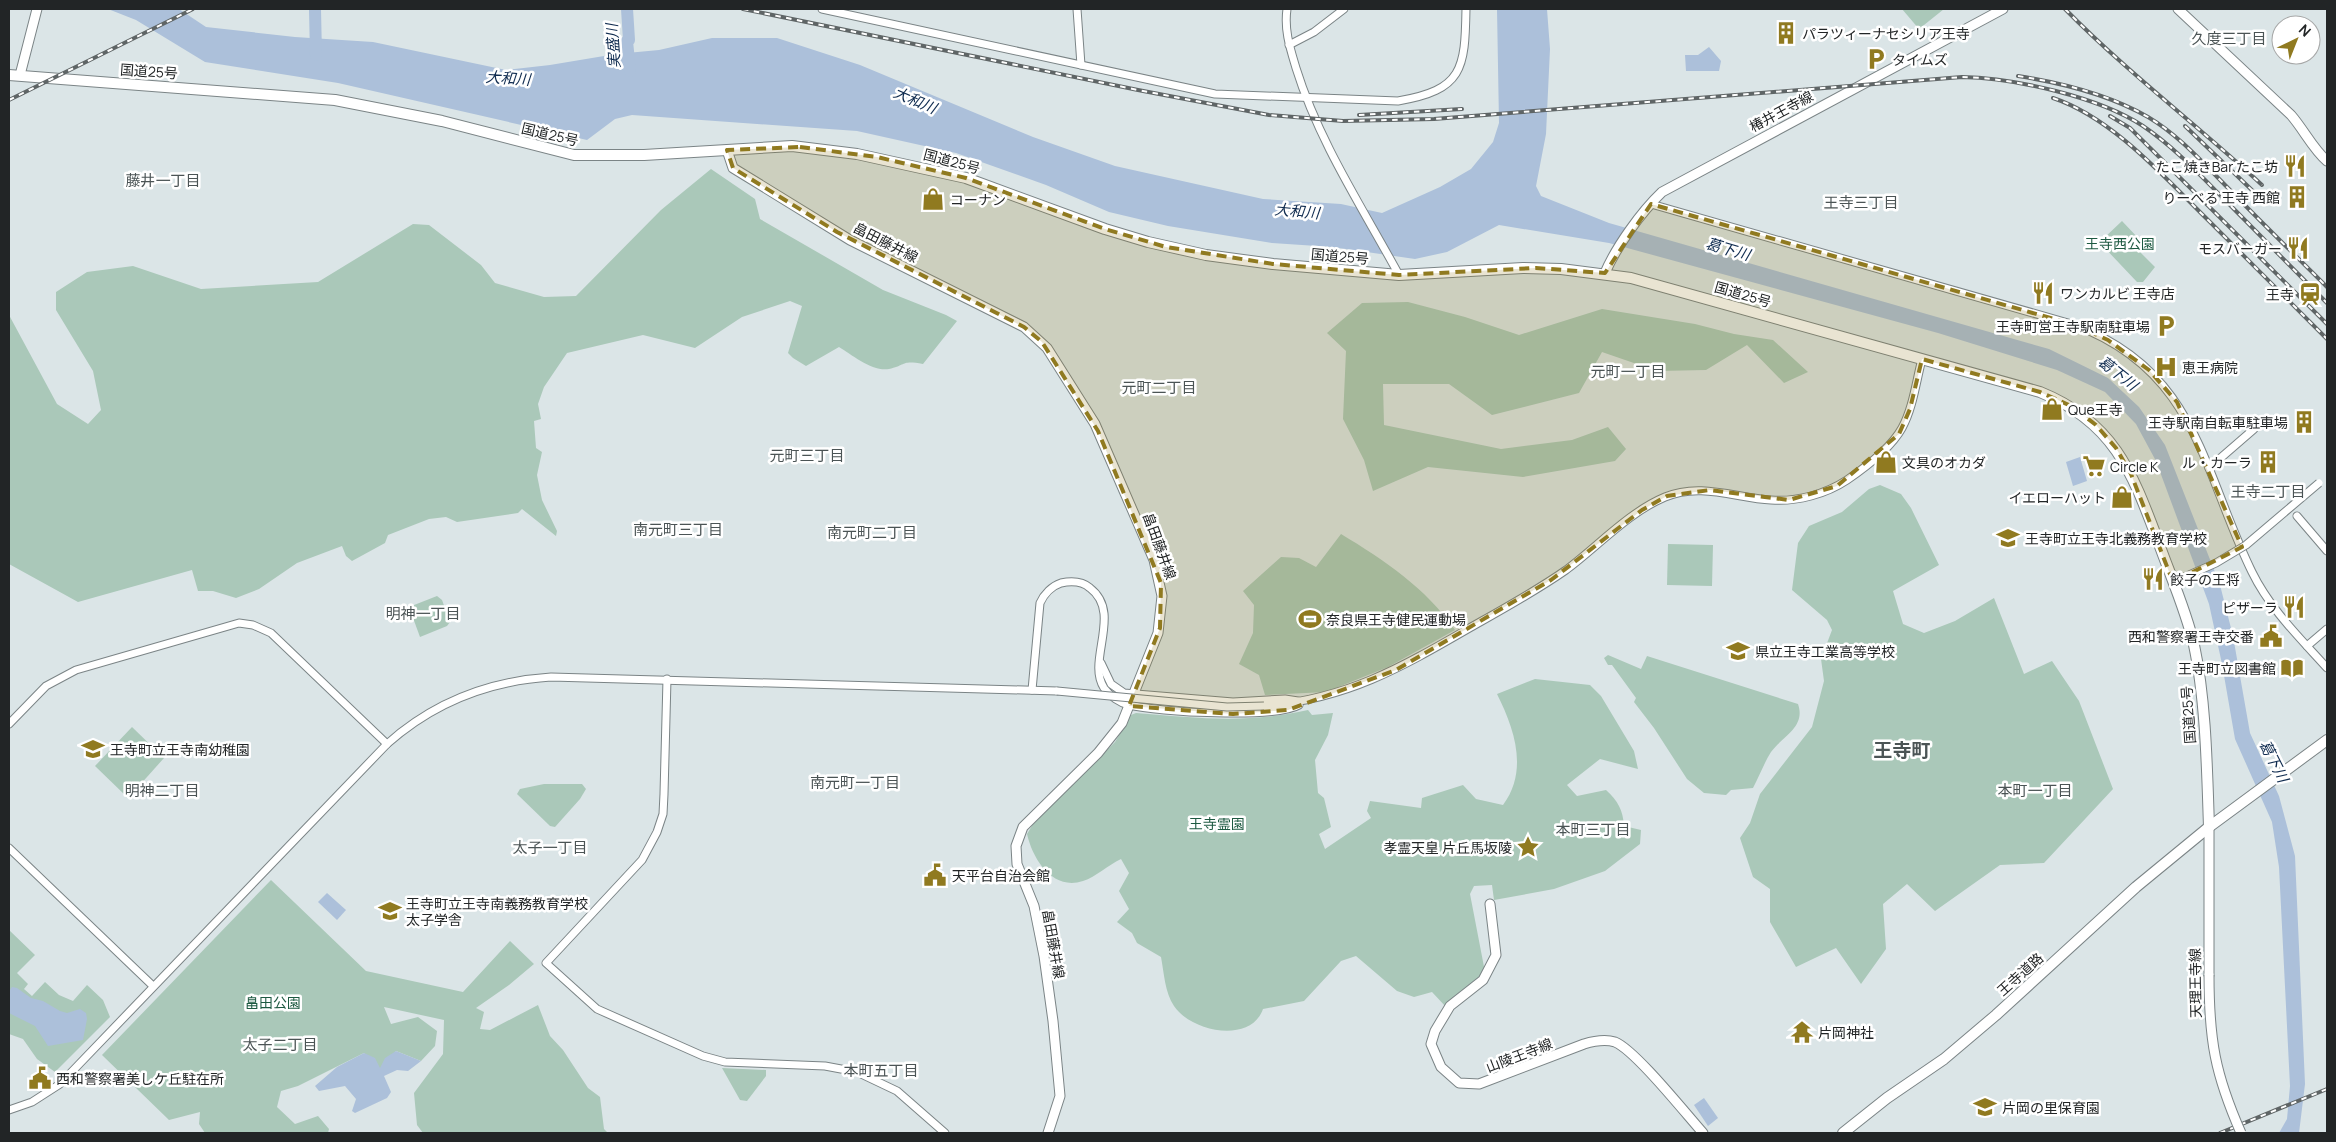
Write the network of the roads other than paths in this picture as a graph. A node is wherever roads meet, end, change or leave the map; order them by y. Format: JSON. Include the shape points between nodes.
{"nodes":[{"id":1,"x":36,"y":9,"type":"edge"},
{"id":2,"x":822,"y":9,"type":"edge"},
{"id":3,"x":1077,"y":9,"type":"edge"},
{"id":4,"x":1287,"y":9,"type":"edge"},
{"id":5,"x":1344,"y":9,"type":"edge"},
{"id":6,"x":1466,"y":9,"type":"edge"},
{"id":7,"x":2003,"y":9,"type":"edge"},
{"id":8,"x":2178,"y":9,"type":"edge"},
{"id":9,"x":1289,"y":45,"type":"junction"},
{"id":10,"x":1081,"y":64,"type":"junction"},
{"id":11,"x":9,"y":75,"type":"edge"},
{"id":12,"x":20,"y":76,"type":"junction"},
{"id":13,"x":1306,"y":99,"type":"junction"},
{"id":14,"x":727,"y":150,"type":"junction"},
{"id":15,"x":2327,"y":162,"type":"edge"},
{"id":16,"x":1651,"y":204,"type":"junction"},
{"id":17,"x":1605,"y":273,"type":"junction"},
{"id":18,"x":1399,"y":275,"type":"junction"},
{"id":19,"x":1922,"y":359,"type":"junction"},
{"id":20,"x":2254,"y":429,"type":"dead end"},
{"id":21,"x":2209,"y":468,"type":"junction"},
{"id":22,"x":2319,"y":483,"type":"dead end"},
{"id":23,"x":2297,"y":516,"type":"dead end"},
{"id":24,"x":2327,"y":551,"type":"edge"},
{"id":25,"x":2173,"y":582,"type":"junction"},
{"id":26,"x":2327,"y":629,"type":"edge"},
{"id":27,"x":2307,"y":646,"type":"junction"},
{"id":28,"x":1101,"y":661,"type":"junction"},
{"id":29,"x":2327,"y":668,"type":"edge"},
{"id":30,"x":667,"y":679,"type":"junction"},
{"id":31,"x":1032,"y":690,"type":"junction"},
{"id":32,"x":1133,"y":694,"type":"junction"},
{"id":33,"x":1303,"y":702,"type":"junction"},
{"id":34,"x":1130,"y":706,"type":"junction"},
{"id":35,"x":9,"y":724,"type":"edge"},
{"id":36,"x":2327,"y":740,"type":"edge"},
{"id":37,"x":387,"y":744,"type":"junction"},
{"id":38,"x":2209,"y":827,"type":"junction"},
{"id":39,"x":9,"y":848,"type":"edge"},
{"id":40,"x":1490,"y":904,"type":"dead end"},
{"id":41,"x":153,"y":986,"type":"junction"},
{"id":42,"x":9,"y":1110,"type":"edge"},
{"id":43,"x":945,"y":1133,"type":"edge"},
{"id":44,"x":1048,"y":1133,"type":"edge"},
{"id":45,"x":1702,"y":1133,"type":"edge"},
{"id":46,"x":1843,"y":1133,"type":"edge"},
{"id":47,"x":2241,"y":1133,"type":"edge"}],
"edges":[{"from":1,"to":12,"type":"main road"},
{"from":2,"to":10,"type":"street"},
{"from":3,"to":10,"type":"street"},
{"from":4,"to":9,"type":"street","via":[[1284,24]]},
{"from":5,"to":9,"type":"street","via":[[1314,32]]},
{"from":6,"to":13,"type":"street","via":[[1466,42],[1461,64],[1448,83],[1438,90],[1398,101]]},
{"from":7,"to":16,"type":"main road","name":"椿井王寺線","via":[[1662,192]]},
{"from":8,"to":15,"type":"main road","via":[[2291,115]]},
{"from":9,"to":13,"type":"street"},
{"from":10,"to":13,"type":"street","via":[[1215,94]]},
{"from":11,"to":12,"type":"highway","name":"国道25号"},
{"from":12,"to":14,"type":"highway","name":"国道25号","via":[[334,100],[442,121],[574,155]]},
{"from":13,"to":18,"type":"street"},
{"from":14,"to":18,"type":"highway","name":"国道25号","via":[[792,146],[870,156],[966,178],[1105,229],[1166,247],[1273,264]]},
{"from":14,"to":32,"type":"main road","name":"畠田藤井線","via":[[730,164],[736,171],[850,240],[1024,327],[1046,348],[1098,431],[1161,583],[1160,628]]},
{"from":16,"to":17,"type":"main road","name":"椿井王寺線"},
{"from":16,"to":21,"type":"street","via":[[2098,334],[2128,352],[2169,391],[2185,415]]},
{"from":17,"to":18,"type":"highway","name":"国道25号","via":[[1530,268]]},
{"from":17,"to":19,"type":"highway","name":"国道25号","via":[[1656,283]]},
{"from":19,"to":25,"type":"highway","name":"国道25号","via":[[2040,392],[2071,406],[2096,425],[2129,469]]},
{"from":19,"to":33,"type":"street","via":[[1910,409],[1898,434],[1865,466],[1837,486],[1789,500],[1710,490],[1667,496],[1642,510],[1551,580],[1396,670],[1354,688]]},
{"from":20,"to":21,"type":"street"},
{"from":21,"to":27,"type":"street","via":[[2261,588]]},
{"from":22,"to":25,"type":"street","bridge":true,"via":[[2246,545]]},
{"from":23,"to":24,"type":"street"},
{"from":25,"to":38,"type":"highway","name":"国道25号","via":[[2194,644],[2199,671]]},
{"from":26,"to":27,"type":"street"},
{"from":27,"to":29,"type":"street"},
{"from":28,"to":31,"type":"street","via":[[1102,602],[1084,584],[1056,585],[1038,608]]},
{"from":28,"to":32,"type":"street","via":[[1111,684],[1124,693]]},
{"from":28,"to":34,"type":"street","via":[[1099,669],[1104,688]]},
{"from":30,"to":31,"type":"street"},
{"from":30,"to":37,"type":"street","via":[[551,677],[491,686],[437,708],[409,725]]},
{"from":30,"to":43,"type":"street","via":[[664,801],[658,832],[642,860],[546,962],[598,1009],[678,1045],[719,1061],[825,1066],[857,1072],[902,1094]]},
{"from":31,"to":33,"type":"street","bridge":true,"via":[[1227,707]]},
{"from":32,"to":33,"type":"street","via":[[1233,702],[1285,699]]},
{"from":32,"to":34,"type":"main road","name":"畠田藤井線"},
{"from":33,"to":34,"type":"street","via":[[1288,710],[1245,714]]},
{"from":34,"to":44,"type":"main road","name":"畠田藤井線","via":[[1119,727],[1098,753],[1023,827],[1016,846],[1017,864],[1038,922],[1055,1039],[1060,1096]]},
{"from":35,"to":37,"type":"street","via":[[46,686],[76,670],[239,623],[271,633]]},
{"from":36,"to":38,"type":"highway"},
{"from":37,"to":41,"type":"street"},
{"from":38,"to":46,"type":"highway","name":"王寺道路","via":[[2136,887],[1996,1015]]},
{"from":38,"to":47,"type":"main road","name":"天理王寺線","bridge":true,"via":[[2210,1039],[2214,1061]]},
{"from":39,"to":41,"type":"street"},
{"from":40,"to":45,"type":"main road","name":"山陵王寺線","via":[[1497,948],[1493,964],[1483,980],[1450,1006],[1432,1037],[1433,1051],[1446,1073],[1460,1082],[1480,1084],[1584,1044],[1602,1040],[1613,1042],[1646,1069]]},
{"from":41,"to":42,"type":"street","via":[[60,1084],[32,1102]]}]}
